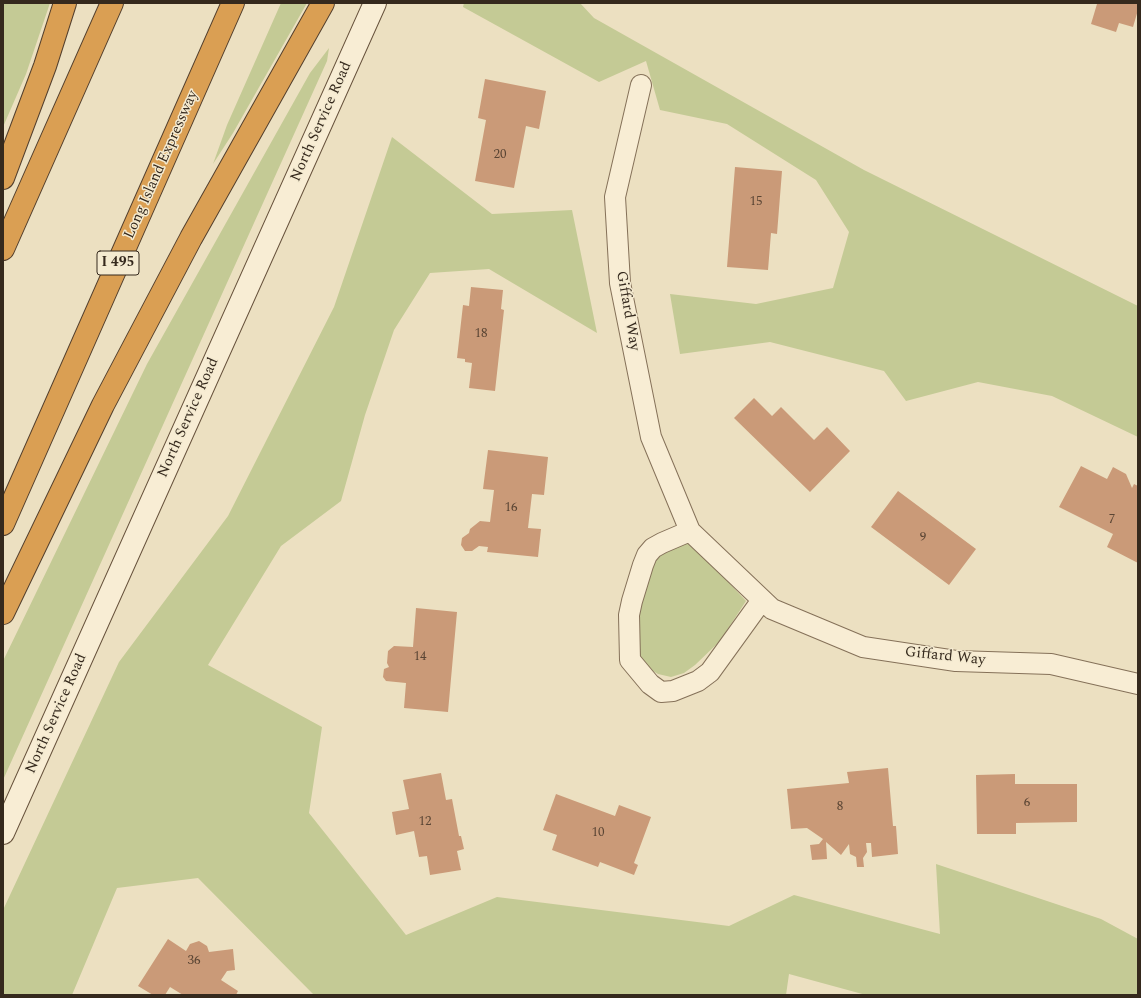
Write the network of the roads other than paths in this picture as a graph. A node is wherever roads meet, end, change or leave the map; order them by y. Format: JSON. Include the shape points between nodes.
{"nodes":[{"id":1,"x":65,"y":3,"type":"edge"},
{"id":2,"x":112,"y":3,"type":"edge"},
{"id":3,"x":233,"y":3,"type":"edge"},
{"id":4,"x":323,"y":3,"type":"edge"},
{"id":5,"x":375,"y":3,"type":"edge"},
{"id":6,"x":640,"y":85,"type":"dead end"},
{"id":7,"x":3,"y":178,"type":"edge"},
{"id":8,"x":3,"y":249,"type":"edge"},
{"id":9,"x":3,"y":524,"type":"edge"},
{"id":10,"x":690,"y":531,"type":"junction"},
{"id":11,"x":762,"y":600,"type":"junction"},
{"id":12,"x":3,"y":613,"type":"edge"},
{"id":13,"x":1138,"y":684,"type":"edge"},
{"id":14,"x":3,"y":833,"type":"edge"}],
"edges":[{"from":1,"to":7,"type":"highway","via":[[45,66]]},
{"from":2,"to":8,"type":"highway"},
{"from":3,"to":9,"type":"highway","name":"Long Island Expressway","number":"I 495"},
{"from":4,"to":12,"type":"highway","via":[[191,238],[103,405]]},
{"from":5,"to":14,"type":"main road","name":"North Service Road"},
{"from":6,"to":10,"type":"street","name":"Giffard Way","via":[[616,197],[620,283],[651,437]]},
{"from":10,"to":11,"type":"street","name":"Giffard Way"},
{"from":10,"to":11,"type":"street","via":[[653,548],[647,555],[632,601],[629,615],[630,660],[650,684],[664,693],[702,680]]},
{"from":11,"to":13,"type":"street","name":"Giffard Way","via":[[772,609],[863,646],[956,661],[1051,664]]}]}
